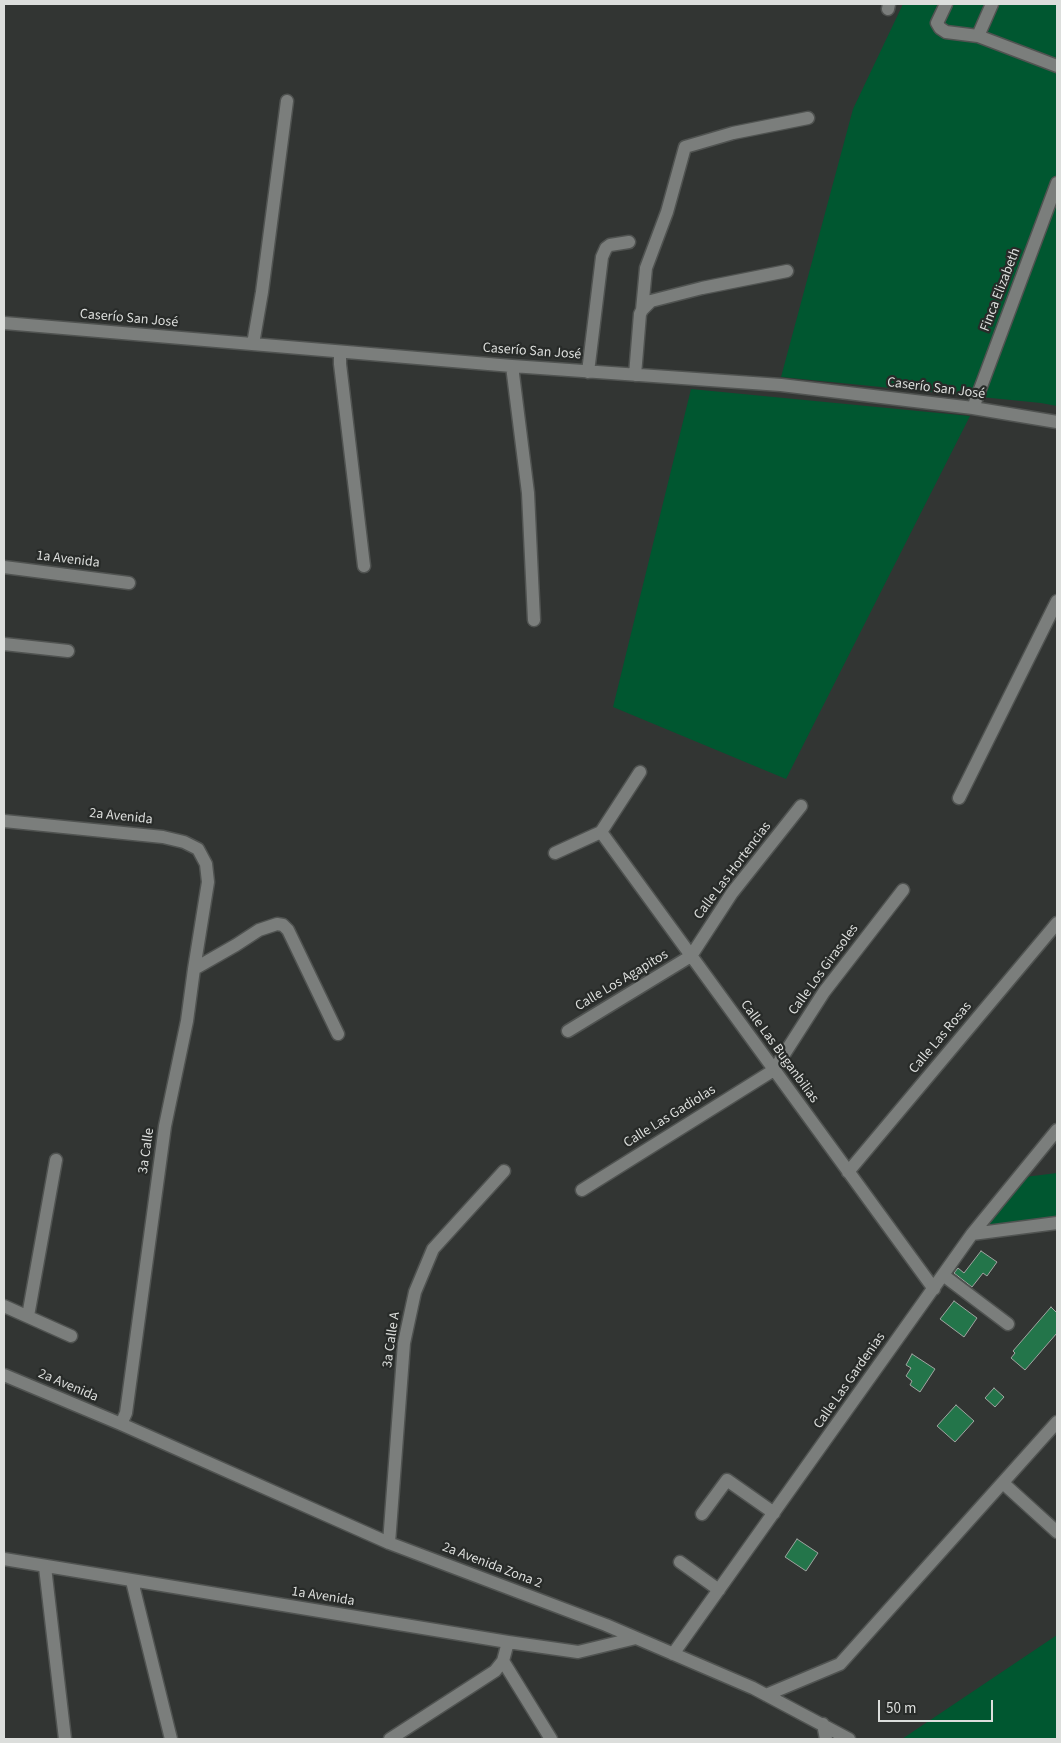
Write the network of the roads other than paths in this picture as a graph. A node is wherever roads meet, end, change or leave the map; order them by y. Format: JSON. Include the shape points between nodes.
{"nodes":[{"id":1,"x":946,"y":4,"type":"edge"},
{"id":2,"x":992,"y":4,"type":"edge"},
{"id":3,"x":978,"y":36,"type":"junction"},
{"id":4,"x":1057,"y":66,"type":"edge"},
{"id":5,"x":287,"y":100,"type":"dead end"},
{"id":6,"x":808,"y":118,"type":"dead end"},
{"id":7,"x":1057,"y":183,"type":"edge"},
{"id":8,"x":629,"y":242,"type":"dead end"},
{"id":9,"x":787,"y":271,"type":"dead end"},
{"id":10,"x":642,"y":310,"type":"junction"},
{"id":11,"x":4,"y":323,"type":"edge"},
{"id":12,"x":253,"y":344,"type":"junction"},
{"id":13,"x":340,"y":352,"type":"junction"},
{"id":14,"x":512,"y":366,"type":"junction"},
{"id":15,"x":588,"y":372,"type":"junction"},
{"id":16,"x":635,"y":375,"type":"junction"},
{"id":17,"x":973,"y":408,"type":"junction"},
{"id":18,"x":1057,"y":422,"type":"edge"},
{"id":19,"x":364,"y":566,"type":"dead end"},
{"id":20,"x":4,"y":568,"type":"edge"},
{"id":21,"x":129,"y":583,"type":"dead end"},
{"id":22,"x":1057,"y":601,"type":"edge"},
{"id":23,"x":534,"y":620,"type":"dead end"},
{"id":24,"x":4,"y":644,"type":"edge"},
{"id":25,"x":68,"y":651,"type":"dead end"},
{"id":26,"x":640,"y":772,"type":"dead end"},
{"id":27,"x":959,"y":798,"type":"dead end"},
{"id":28,"x":802,"y":806,"type":"dead end"},
{"id":29,"x":4,"y":820,"type":"edge"},
{"id":30,"x":601,"y":832,"type":"junction"},
{"id":31,"x":555,"y":853,"type":"dead end"},
{"id":32,"x":208,"y":882,"type":"joint"},
{"id":33,"x":903,"y":890,"type":"dead end"},
{"id":34,"x":1057,"y":923,"type":"edge"},
{"id":35,"x":691,"y":956,"type":"junction"},
{"id":36,"x":194,"y":969,"type":"junction"},
{"id":37,"x":568,"y":1031,"type":"dead end"},
{"id":38,"x":338,"y":1034,"type":"dead end"},
{"id":39,"x":774,"y":1070,"type":"junction"},
{"id":40,"x":1057,"y":1130,"type":"edge"},
{"id":41,"x":56,"y":1160,"type":"dead end"},
{"id":42,"x":504,"y":1172,"type":"dead end"},
{"id":43,"x":848,"y":1172,"type":"junction"},
{"id":44,"x":582,"y":1190,"type":"dead end"},
{"id":45,"x":1057,"y":1223,"type":"edge"},
{"id":46,"x":972,"y":1234,"type":"junction"},
{"id":47,"x":944,"y":1275,"type":"junction"},
{"id":48,"x":934,"y":1289,"type":"junction"},
{"id":49,"x":4,"y":1306,"type":"edge"},
{"id":50,"x":28,"y":1316,"type":"junction"},
{"id":51,"x":1008,"y":1324,"type":"dead end"},
{"id":52,"x":71,"y":1336,"type":"dead end"},
{"id":53,"x":4,"y":1374,"type":"edge"},
{"id":54,"x":1057,"y":1422,"type":"edge"},
{"id":55,"x":121,"y":1424,"type":"junction"},
{"id":56,"x":1002,"y":1483,"type":"junction"},
{"id":57,"x":774,"y":1513,"type":"junction"},
{"id":58,"x":702,"y":1514,"type":"dead end"},
{"id":59,"x":1057,"y":1532,"type":"edge"},
{"id":60,"x":389,"y":1543,"type":"junction"},
{"id":61,"x":4,"y":1559,"type":"edge"},
{"id":62,"x":680,"y":1562,"type":"dead end"},
{"id":63,"x":45,"y":1567,"type":"junction"},
{"id":64,"x":132,"y":1581,"type":"junction"},
{"id":65,"x":719,"y":1590,"type":"junction"},
{"id":66,"x":636,"y":1638,"type":"junction"},
{"id":67,"x":508,"y":1642,"type":"junction"},
{"id":68,"x":673,"y":1654,"type":"junction"},
{"id":69,"x":503,"y":1661,"type":"junction"},
{"id":70,"x":766,"y":1695,"type":"junction"},
{"id":71,"x":823,"y":1724,"type":"junction"},
{"id":72,"x":65,"y":1739,"type":"edge"},
{"id":73,"x":171,"y":1739,"type":"edge"},
{"id":74,"x":390,"y":1739,"type":"edge"},
{"id":75,"x":551,"y":1739,"type":"edge"},
{"id":76,"x":826,"y":1739,"type":"edge"},
{"id":77,"x":849,"y":1739,"type":"edge"}],
"edges":[{"from":1,"to":3,"type":"street","via":[[937,23],[940,28],[946,32]]},
{"from":2,"to":3,"type":"street"},
{"from":3,"to":4,"type":"street"},
{"from":5,"to":12,"type":"street"},
{"from":6,"to":10,"type":"street","via":[[684,147],[667,212],[646,268]]},
{"from":7,"to":17,"type":"street","name":"Finca Elizabeth"},
{"from":8,"to":15,"type":"street","via":[[610,245],[602,257]]},
{"from":9,"to":10,"type":"street","via":[[651,301]]},
{"from":10,"to":16,"type":"street"},
{"from":11,"to":12,"type":"street","name":"Caserío San José"},
{"from":12,"to":13,"type":"street","name":"Caserío San José"},
{"from":13,"to":14,"type":"street","name":"Caserío San José"},
{"from":13,"to":19,"type":"street"},
{"from":14,"to":15,"type":"street","name":"Caserío San José"},
{"from":14,"to":23,"type":"street","via":[[528,493]]},
{"from":15,"to":16,"type":"street","name":"Caserío San José"},
{"from":16,"to":17,"type":"street","name":"Caserío San José","via":[[781,385]]},
{"from":17,"to":18,"type":"street","name":"Caserío San José"},
{"from":20,"to":21,"type":"street","name":"1a Avenida"},
{"from":22,"to":27,"type":"street"},
{"from":24,"to":25,"type":"street"},
{"from":26,"to":30,"type":"street"},
{"from":28,"to":35,"type":"street","name":"Calle Las Hortencias","via":[[732,893]]},
{"from":29,"to":32,"type":"street","name":"2a Avenida","via":[[184,842],[198,849],[206,864]]},
{"from":30,"to":31,"type":"street"},
{"from":30,"to":35,"type":"street","name":"Calle Las Buganbilias"},
{"from":32,"to":36,"type":"street","name":"3a Calle"},
{"from":33,"to":39,"type":"street","name":"Calle Los Girasoles","via":[[824,992]]},
{"from":34,"to":43,"type":"street","name":"Calle Las Rosas"},
{"from":35,"to":37,"type":"street","name":"Calle Los Agapitos"},
{"from":35,"to":39,"type":"street","name":"Calle Las Buganbilias"},
{"from":36,"to":38,"type":"street","via":[[259,930],[283,925]]},
{"from":36,"to":55,"type":"street","name":"3a Calle","via":[[187,1022],[165,1126],[126,1413]]},
{"from":39,"to":43,"type":"street","name":"Calle Las Buganbilias"},
{"from":39,"to":44,"type":"street","name":"Calle Las Gadiolas"},
{"from":40,"to":46,"type":"street","name":"Calle Las Gardenias"},
{"from":41,"to":50,"type":"street"},
{"from":42,"to":60,"type":"street","name":"3a Calle A","via":[[432,1249],[415,1292],[404,1343]]},
{"from":43,"to":48,"type":"street","name":"Calle Las Buganbilias"},
{"from":45,"to":46,"type":"street"},
{"from":46,"to":47,"type":"street","name":"Calle Las Gardenias"},
{"from":47,"to":48,"type":"street","name":"Calle Las Gardenias"},
{"from":47,"to":51,"type":"street"},
{"from":48,"to":57,"type":"street","name":"Calle Las Gardenias"},
{"from":49,"to":50,"type":"street"},
{"from":50,"to":52,"type":"street"},
{"from":53,"to":55,"type":"street","name":"2a Avenida"},
{"from":54,"to":56,"type":"street"},
{"from":55,"to":60,"type":"street","name":"2a Avenida Zona 2"},
{"from":56,"to":59,"type":"street"},
{"from":56,"to":70,"type":"street","via":[[840,1664]]},
{"from":57,"to":58,"type":"street","via":[[727,1480]]},
{"from":57,"to":65,"type":"street","name":"Calle Las Gardenias"},
{"from":60,"to":66,"type":"street","name":"2a Avenida Zona 2"},
{"from":61,"to":63,"type":"street","name":"1a Avenida"},
{"from":62,"to":65,"type":"street"},
{"from":63,"to":64,"type":"street","name":"1a Avenida"},
{"from":63,"to":72,"type":"street"},
{"from":64,"to":67,"type":"street","name":"1a Avenida"},
{"from":64,"to":73,"type":"street"},
{"from":65,"to":68,"type":"street","name":"Calle Las Gardenias"},
{"from":66,"to":67,"type":"street","name":"1a Avenida","via":[[578,1652]]},
{"from":66,"to":68,"type":"street","name":"2a Avenida Zona 2"},
{"from":67,"to":69,"type":"street"},
{"from":68,"to":70,"type":"street","name":"2a Avenida Zona 2"},
{"from":69,"to":74,"type":"street","via":[[495,1671]]},
{"from":69,"to":75,"type":"street"},
{"from":70,"to":71,"type":"street","name":"2a Avenida Zona 2"},
{"from":71,"to":76,"type":"street"},
{"from":71,"to":77,"type":"street","name":"2a Avenida Zona 2"}]}
